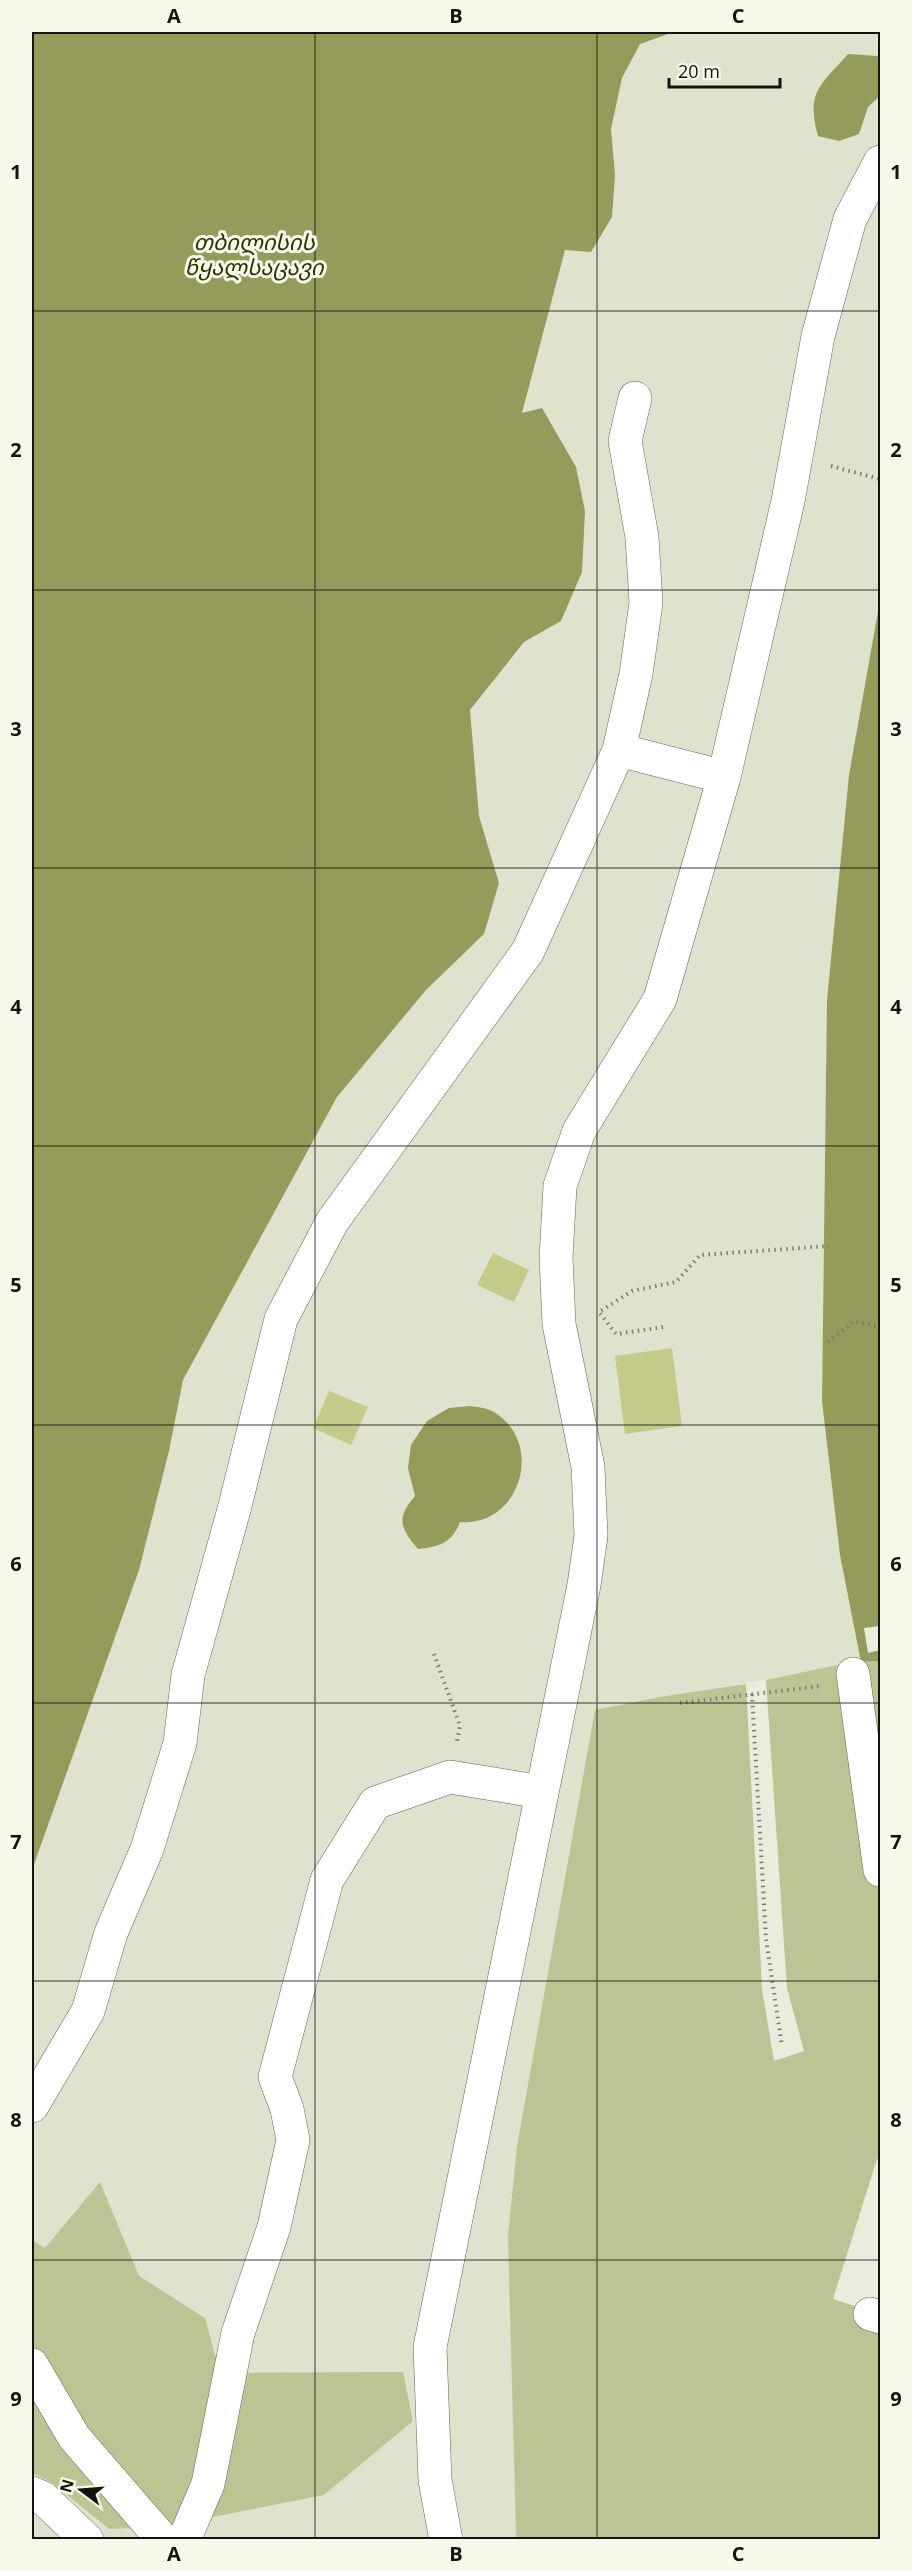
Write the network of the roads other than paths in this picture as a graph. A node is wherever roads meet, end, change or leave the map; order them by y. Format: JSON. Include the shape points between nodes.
{"nodes":[{"id":1,"x":880,"y":162,"type":"edge"},
{"id":2,"x":635,"y":398,"type":"dead end"},
{"id":3,"x":619,"y":750,"type":"junction"},
{"id":4,"x":724,"y":777,"type":"junction"},
{"id":5,"x":854,"y":1678,"type":"road end"},
{"id":6,"x":542,"y":1792,"type":"junction"},
{"id":7,"x":880,"y":1870,"type":"edge"},
{"id":8,"x":32,"y":2106,"type":"edge"},
{"id":9,"x":32,"y":2365,"type":"edge"},
{"id":10,"x":32,"y":2493,"type":"edge"},
{"id":11,"x":87,"y":2540,"type":"edge"},
{"id":12,"x":162,"y":2540,"type":"edge"},
{"id":13,"x":184,"y":2540,"type":"edge"},
{"id":14,"x":446,"y":2540,"type":"edge"}],
"edges":[{"from":1,"to":4,"type":"lane","via":[[850,219],[818,336],[796,457]]},
{"from":2,"to":3,"type":"lane","via":[[625,441],[642,537],[646,603]]},
{"from":3,"to":4,"type":"lane"},
{"from":3,"to":8,"type":"lane","via":[[528,951],[332,1222],[281,1318],[188,1675],[180,1743],[147,1849],[111,1933],[88,2011]]},
{"from":4,"to":6,"type":"lane","via":[[660,999],[579,1131],[560,1186],[556,1258],[559,1324],[588,1467],[591,1536]]},
{"from":5,"to":7,"type":"lane"},
{"from":6,"to":13,"type":"lane","via":[[450,1778],[375,1803],[327,1881],[275,2077],[293,2140],[274,2227],[238,2334],[208,2484]]},
{"from":6,"to":14,"type":"lane","via":[[430,2347],[435,2480]]},
{"from":9,"to":12,"type":"lane","via":[[74,2438]]},
{"from":10,"to":11,"type":"lane","via":[[43,2498]]}]}
